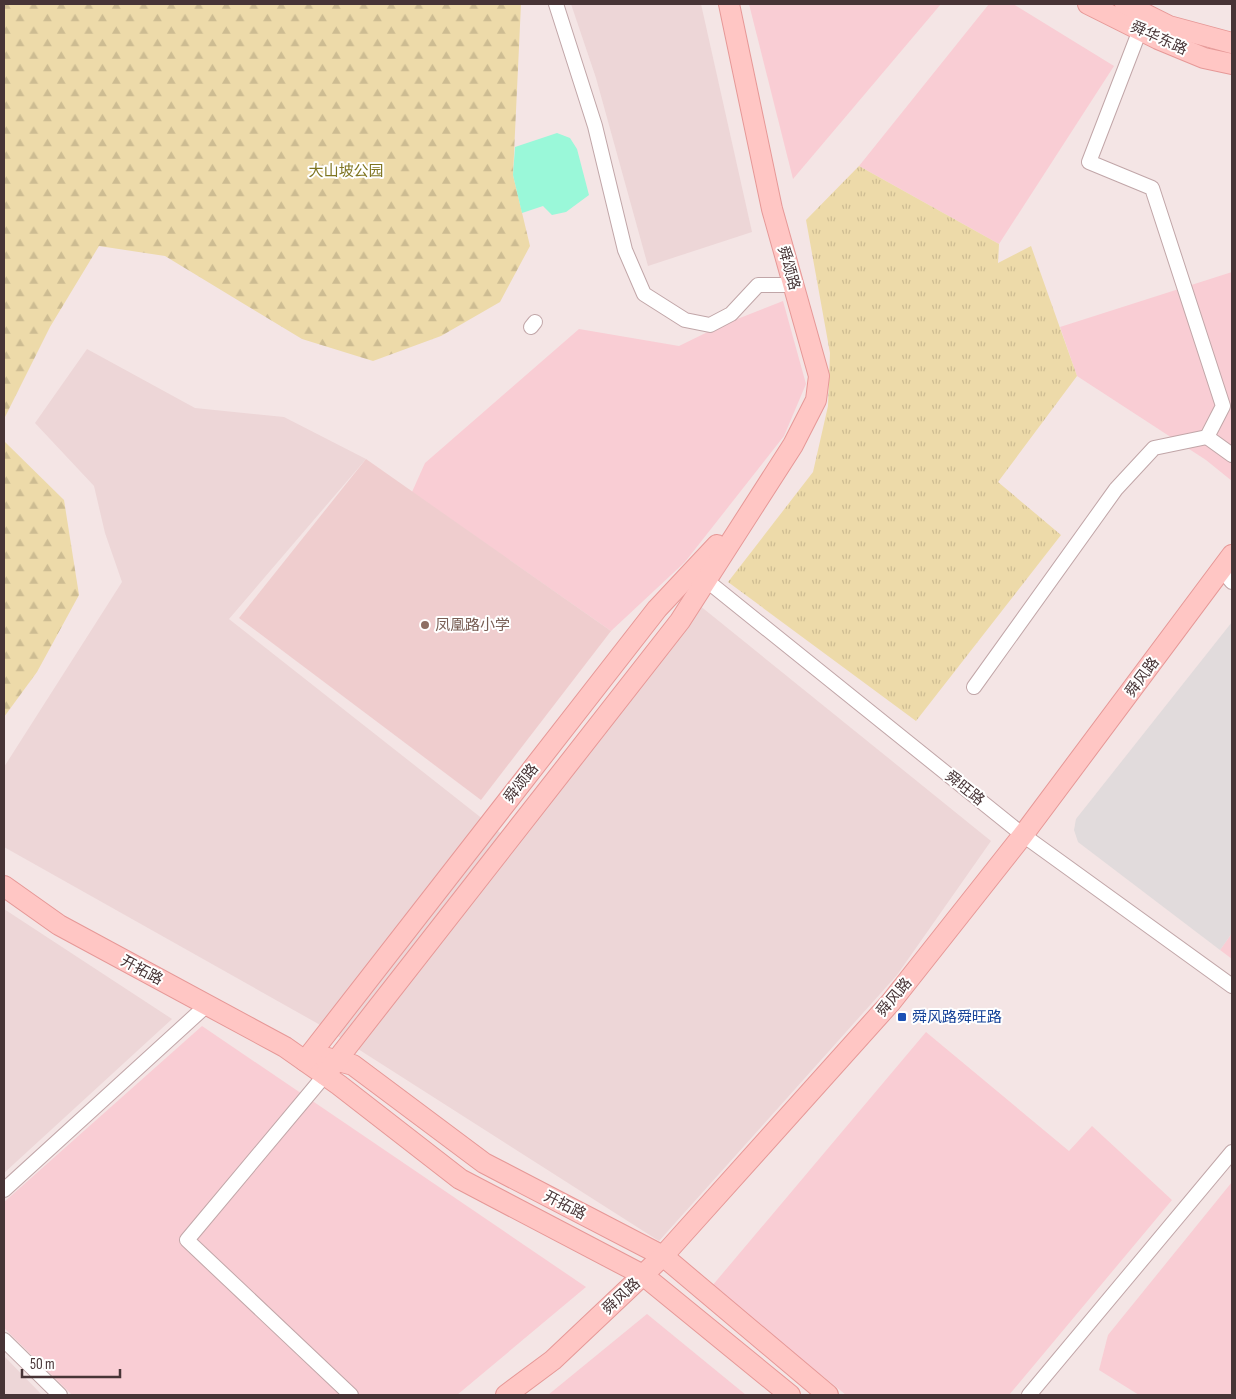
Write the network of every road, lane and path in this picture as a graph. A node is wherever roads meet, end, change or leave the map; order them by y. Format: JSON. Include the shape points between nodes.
{"nodes":[{"id":1,"x":556,"y":4,"type":"edge"},
{"id":2,"x":729,"y":4,"type":"edge"},
{"id":3,"x":1088,"y":4,"type":"edge"},
{"id":4,"x":1125,"y":4,"type":"edge"},
{"id":5,"x":1143,"y":22,"type":"junction"},
{"id":6,"x":1232,"y":43,"type":"edge"},
{"id":7,"x":1231,"y":65,"type":"edge"},
{"id":8,"x":793,"y":285,"type":"junction"},
{"id":9,"x":1207,"y":437,"type":"junction"},
{"id":10,"x":1232,"y":456,"type":"edge"},
{"id":11,"x":746,"y":515,"type":"junction"},
{"id":12,"x":1229,"y":569,"type":"edge"},
{"id":13,"x":706,"y":580,"type":"junction"},
{"id":14,"x":974,"y":688,"type":"dead end"},
{"id":15,"x":1024,"y":835,"type":"junction"},
{"id":16,"x":4,"y":886,"type":"edge"},
{"id":17,"x":1232,"y":986,"type":"edge"},
{"id":18,"x":207,"y":1005,"type":"junction"},
{"id":19,"x":308,"y":1057,"type":"junction"},
{"id":20,"x":331,"y":1068,"type":"junction"},
{"id":21,"x":1232,"y":1152,"type":"edge"},
{"id":22,"x":4,"y":1190,"type":"edge"},
{"id":23,"x":663,"y":1256,"type":"junction"},
{"id":24,"x":643,"y":1275,"type":"junction"},
{"id":25,"x":4,"y":1340,"type":"edge"},
{"id":26,"x":60,"y":1395,"type":"edge"},
{"id":27,"x":351,"y":1395,"type":"edge"},
{"id":28,"x":506,"y":1395,"type":"edge"},
{"id":29,"x":790,"y":1395,"type":"edge"},
{"id":30,"x":828,"y":1395,"type":"edge"},
{"id":31,"x":1029,"y":1395,"type":"edge"}],
"edges":[{"from":1,"to":8,"type":"street","via":[[594,126],[625,250],[644,294],[685,320],[710,325],[731,314],[758,285]]},
{"from":2,"to":8,"type":"main road","name":"舜颂路","via":[[772,209]]},
{"from":3,"to":5,"type":"main road","name":"舜华东路"},
{"from":4,"to":5,"type":"main road","name":"舜华东路"},
{"from":5,"to":6,"type":"main road","name":"舜华东路"},
{"from":5,"to":7,"type":"main road","name":"舜华东路","via":[[1204,58]]},
{"from":5,"to":9,"type":"street","via":[[1089,162],[1152,188],[1223,406]]},
{"from":8,"to":11,"type":"main road","name":"舜颂路","via":[[819,376],[816,400],[793,445]]},
{"from":9,"to":10,"type":"street"},
{"from":9,"to":14,"type":"street","via":[[1154,448],[1116,489]]},
{"from":11,"to":13,"type":"main road","name":"舜颂路"},
{"from":11,"to":19,"type":"main road","name":"舜颂路","via":[[657,609]]},
{"from":12,"to":15,"type":"main road","name":"舜风路"},
{"from":13,"to":15,"type":"street","name":"舜旺路"},
{"from":13,"to":20,"type":"main road","name":"舜颂路","via":[[680,621]]},
{"from":15,"to":17,"type":"street","name":"舜旺路"},
{"from":15,"to":23,"type":"main road","name":"舜风路","via":[[891,1002]]},
{"from":16,"to":18,"type":"main road","name":"开拓路","via":[[58,925]]},
{"from":18,"to":19,"type":"main road","name":"开拓路"},
{"from":18,"to":22,"type":"street"},
{"from":19,"to":20,"type":"main road","name":"开拓路"},
{"from":20,"to":23,"type":"main road","name":"开拓路","via":[[353,1065],[484,1163]]},
{"from":20,"to":24,"type":"main road","name":"开拓路","via":[[460,1179]]},
{"from":20,"to":27,"type":"street","via":[[187,1240]]},
{"from":21,"to":31,"type":"street"},
{"from":23,"to":24,"type":"main road","name":"舜风路"},
{"from":23,"to":30,"type":"main road","name":"开拓路"},
{"from":24,"to":28,"type":"main road","name":"舜风路","via":[[552,1360]]},
{"from":24,"to":29,"type":"main road","name":"开拓路"},
{"from":25,"to":26,"type":"street"}]}
